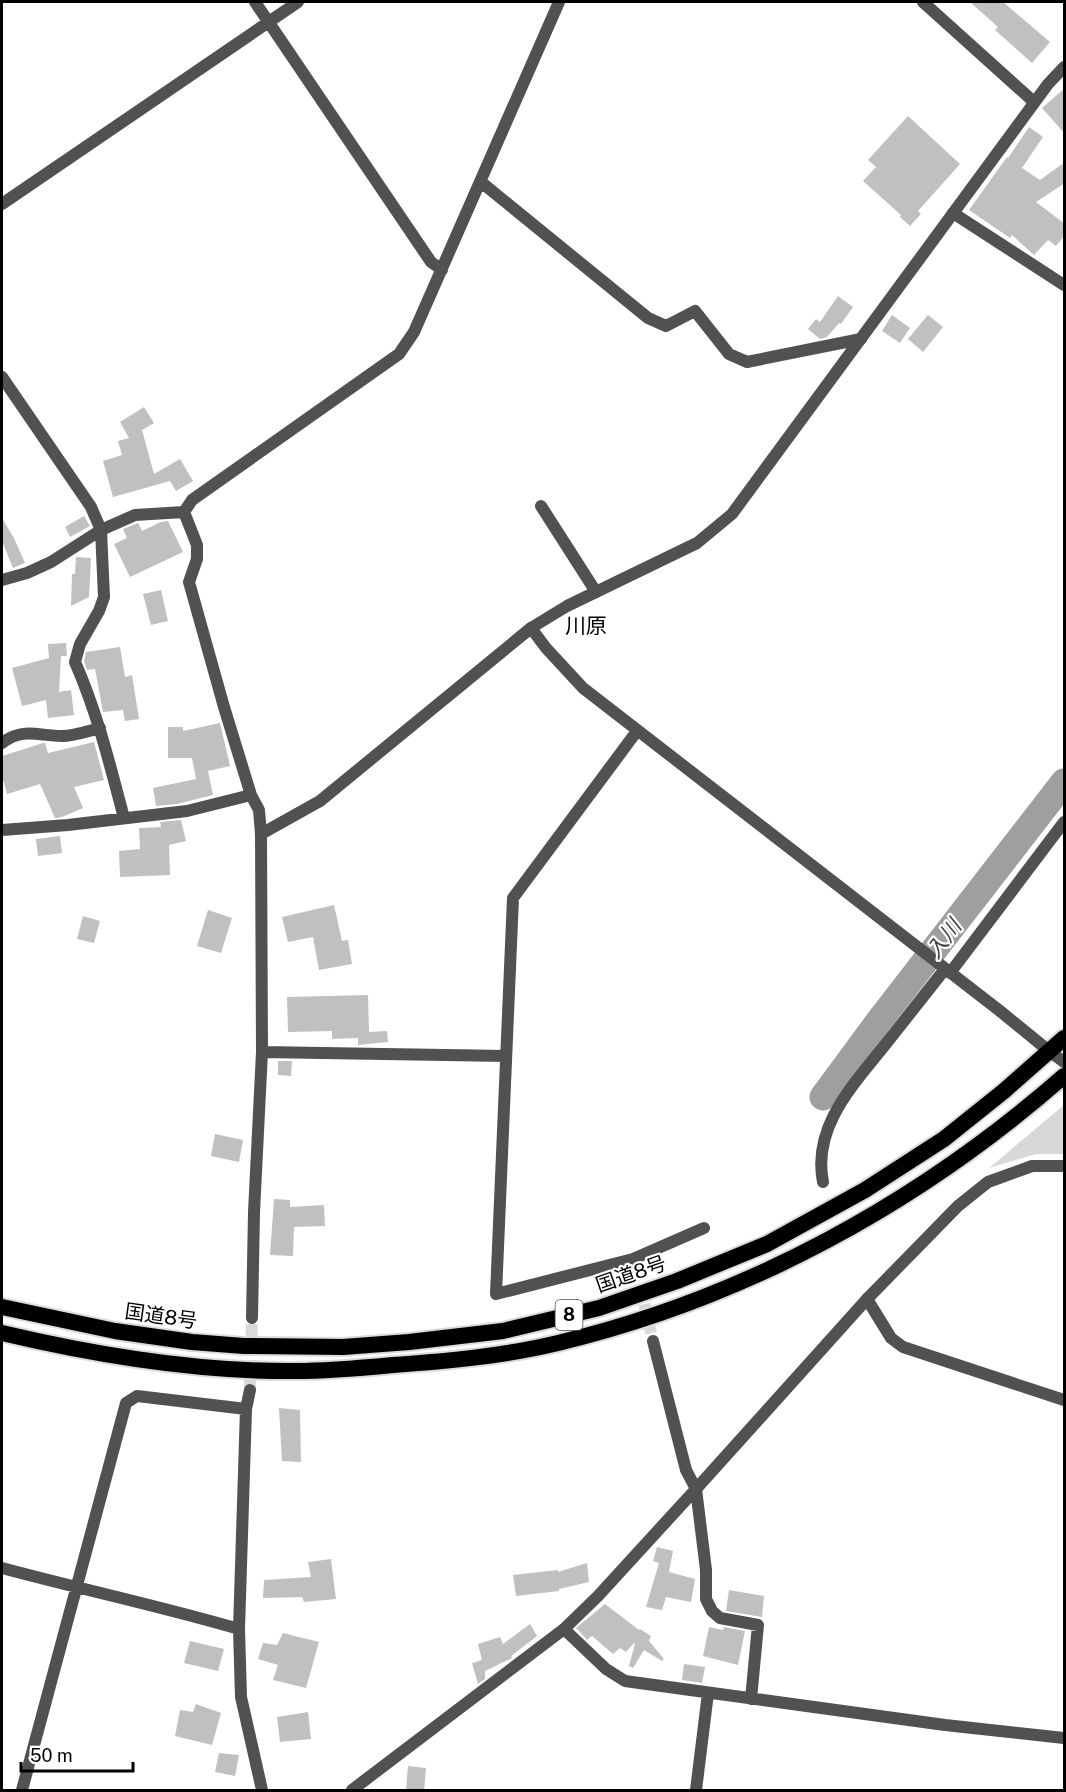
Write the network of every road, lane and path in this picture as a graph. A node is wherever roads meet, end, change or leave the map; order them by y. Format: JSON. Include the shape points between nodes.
{"nodes":[{"id":1,"x":255,"y":2,"type":"edge"},
{"id":2,"x":298,"y":2,"type":"edge"},
{"id":3,"x":559,"y":2,"type":"edge"},
{"id":4,"x":923,"y":2,"type":"edge"},
{"id":5,"x":269,"y":21,"type":"junction"},
{"id":6,"x":1064,"y":68,"type":"edge"},
{"id":7,"x":1034,"y":102,"type":"junction"},
{"id":8,"x":481,"y":182,"type":"junction"},
{"id":9,"x":2,"y":204,"type":"edge"},
{"id":10,"x":953,"y":213,"type":"junction"},
{"id":11,"x":442,"y":270,"type":"junction"},
{"id":12,"x":1065,"y":285,"type":"edge"},
{"id":13,"x":861,"y":339,"type":"junction"},
{"id":14,"x":2,"y":377,"type":"edge"},
{"id":15,"x":541,"y":506,"type":"dead end"},
{"id":16,"x":184,"y":512,"type":"junction"},
{"id":17,"x":101,"y":530,"type":"junction"},
{"id":18,"x":2,"y":580,"type":"edge"},
{"id":19,"x":596,"y":592,"type":"junction"},
{"id":20,"x":531,"y":628,"type":"junction"},
{"id":21,"x":100,"y":728,"type":"junction"},
{"id":22,"x":637,"y":731,"type":"junction"},
{"id":23,"x":2,"y":743,"type":"edge"},
{"id":24,"x":251,"y":795,"type":"junction"},
{"id":25,"x":124,"y":818,"type":"junction"},
{"id":26,"x":1065,"y":822,"type":"edge"},
{"id":27,"x":2,"y":830,"type":"edge"},
{"id":28,"x":261,"y":834,"type":"junction"},
{"id":29,"x":948,"y":971,"type":"junction"},
{"id":30,"x":1065,"y":1038,"type":"edge"},
{"id":31,"x":1049,"y":1051,"type":"junction"},
{"id":32,"x":262,"y":1052,"type":"junction"},
{"id":33,"x":506,"y":1056,"type":"junction"},
{"id":34,"x":1065,"y":1062,"type":"edge"},
{"id":35,"x":1065,"y":1076,"type":"edge"},
{"id":36,"x":1065,"y":1166,"type":"edge"},
{"id":37,"x":823,"y":1182,"type":"dead end"},
{"id":38,"x":704,"y":1228,"type":"dead end"},
{"id":39,"x":867,"y":1299,"type":"junction"},
{"id":40,"x":2,"y":1307,"type":"edge"},
{"id":41,"x":252,"y":1318,"type":"tunnel mouth"},
{"id":42,"x":2,"y":1334,"type":"edge"},
{"id":43,"x":653,"y":1341,"type":"tunnel mouth"},
{"id":44,"x":250,"y":1390,"type":"tunnel mouth"},
{"id":45,"x":1065,"y":1400,"type":"edge"},
{"id":46,"x":246,"y":1409,"type":"junction"},
{"id":47,"x":696,"y":1489,"type":"junction"},
{"id":48,"x":2,"y":1568,"type":"edge"},
{"id":49,"x":78,"y":1589,"type":"junction"},
{"id":50,"x":238,"y":1629,"type":"junction"},
{"id":51,"x":564,"y":1629,"type":"junction"},
{"id":52,"x":708,"y":1693,"type":"junction"},
{"id":53,"x":751,"y":1699,"type":"junction"},
{"id":54,"x":1065,"y":1738,"type":"edge"},
{"id":55,"x":22,"y":1791,"type":"edge"},
{"id":56,"x":262,"y":1791,"type":"edge"},
{"id":57,"x":352,"y":1791,"type":"edge"},
{"id":58,"x":696,"y":1791,"type":"edge"}],
"edges":[{"from":1,"to":5,"type":"street"},
{"from":2,"to":5,"type":"street"},
{"from":3,"to":8,"type":"street"},
{"from":4,"to":7,"type":"street"},
{"from":5,"to":9,"type":"street"},
{"from":5,"to":11,"type":"street","via":[[431,262]]},
{"from":6,"to":7,"type":"street"},
{"from":7,"to":10,"type":"street"},
{"from":8,"to":11,"type":"street"},
{"from":8,"to":13,"type":"street","via":[[648,318],[666,326],[695,311],[729,354],[747,362]]},
{"from":10,"to":12,"type":"street"},
{"from":10,"to":13,"type":"street"},
{"from":11,"to":16,"type":"street","via":[[414,332],[399,354],[192,500]]},
{"from":13,"to":19,"type":"street","via":[[732,514],[697,543]]},
{"from":14,"to":17,"type":"street","via":[[91,507]]},
{"from":15,"to":19,"type":"street"},
{"from":16,"to":17,"type":"street","via":[[135,515]]},
{"from":16,"to":24,"type":"street","via":[[197,559],[189,582]]},
{"from":17,"to":18,"type":"street","via":[[51,562]]},
{"from":17,"to":21,"type":"street","via":[[104,597],[75,662]]},
{"from":19,"to":20,"type":"street"},
{"from":20,"to":22,"type":"street","via":[[583,688]]},
{"from":20,"to":28,"type":"street","via":[[320,801]]},
{"from":21,"to":23,"type":"street","via":[[64,736],[27,732]]},
{"from":21,"to":25,"type":"street"},
{"from":22,"to":29,"type":"street"},
{"from":22,"to":33,"type":"street","via":[[513,898]]},
{"from":24,"to":25,"type":"street","via":[[187,811]]},
{"from":24,"to":28,"type":"street","via":[[259,810]]},
{"from":25,"to":27,"type":"street"},
{"from":26,"to":29,"type":"street"},
{"from":28,"to":32,"type":"street"},
{"from":29,"to":31,"type":"street"},
{"from":29,"to":37,"type":"street","via":[[857,1077],[836,1108],[825,1137],[820,1166]]},
{"from":30,"to":31,"type":"highway","name":"国道8号","number":"8"},
{"from":31,"to":34,"type":"street"},
{"from":31,"to":40,"type":"highway","name":"国道8号","number":"8","via":[[944,1139],[865,1190],[766,1244],[599,1308],[503,1330],[343,1347],[192,1342],[115,1331]]},
{"from":32,"to":33,"type":"street"},
{"from":32,"to":41,"type":"street"},
{"from":33,"to":38,"type":"street","via":[[496,1294],[635,1264]]},
{"from":35,"to":42,"type":"highway","number":"8","via":[[964,1157],[878,1213],[828,1240],[690,1302],[558,1343],[473,1358],[295,1371],[153,1361]]},
{"from":36,"to":39,"type":"street","via":[[1032,1166],[988,1182],[958,1206]]},
{"from":39,"to":45,"type":"street","via":[[891,1338],[903,1347]]},
{"from":39,"to":47,"type":"street"},
{"from":43,"to":47,"type":"street","via":[[686,1470]]},
{"from":44,"to":46,"type":"street"},
{"from":46,"to":49,"type":"street","via":[[137,1396],[126,1403]]},
{"from":46,"to":50,"type":"street"},
{"from":47,"to":51,"type":"street"},
{"from":47,"to":53,"type":"street","via":[[706,1599],[720,1618],[758,1625]]},
{"from":48,"to":49,"type":"street"},
{"from":49,"to":50,"type":"street"},
{"from":49,"to":55,"type":"street"},
{"from":50,"to":56,"type":"street","via":[[241,1696]]},
{"from":51,"to":52,"type":"street","via":[[606,1669],[625,1681]]},
{"from":51,"to":57,"type":"street"},
{"from":52,"to":53,"type":"street"},
{"from":52,"to":58,"type":"street"},
{"from":53,"to":54,"type":"street"}]}
